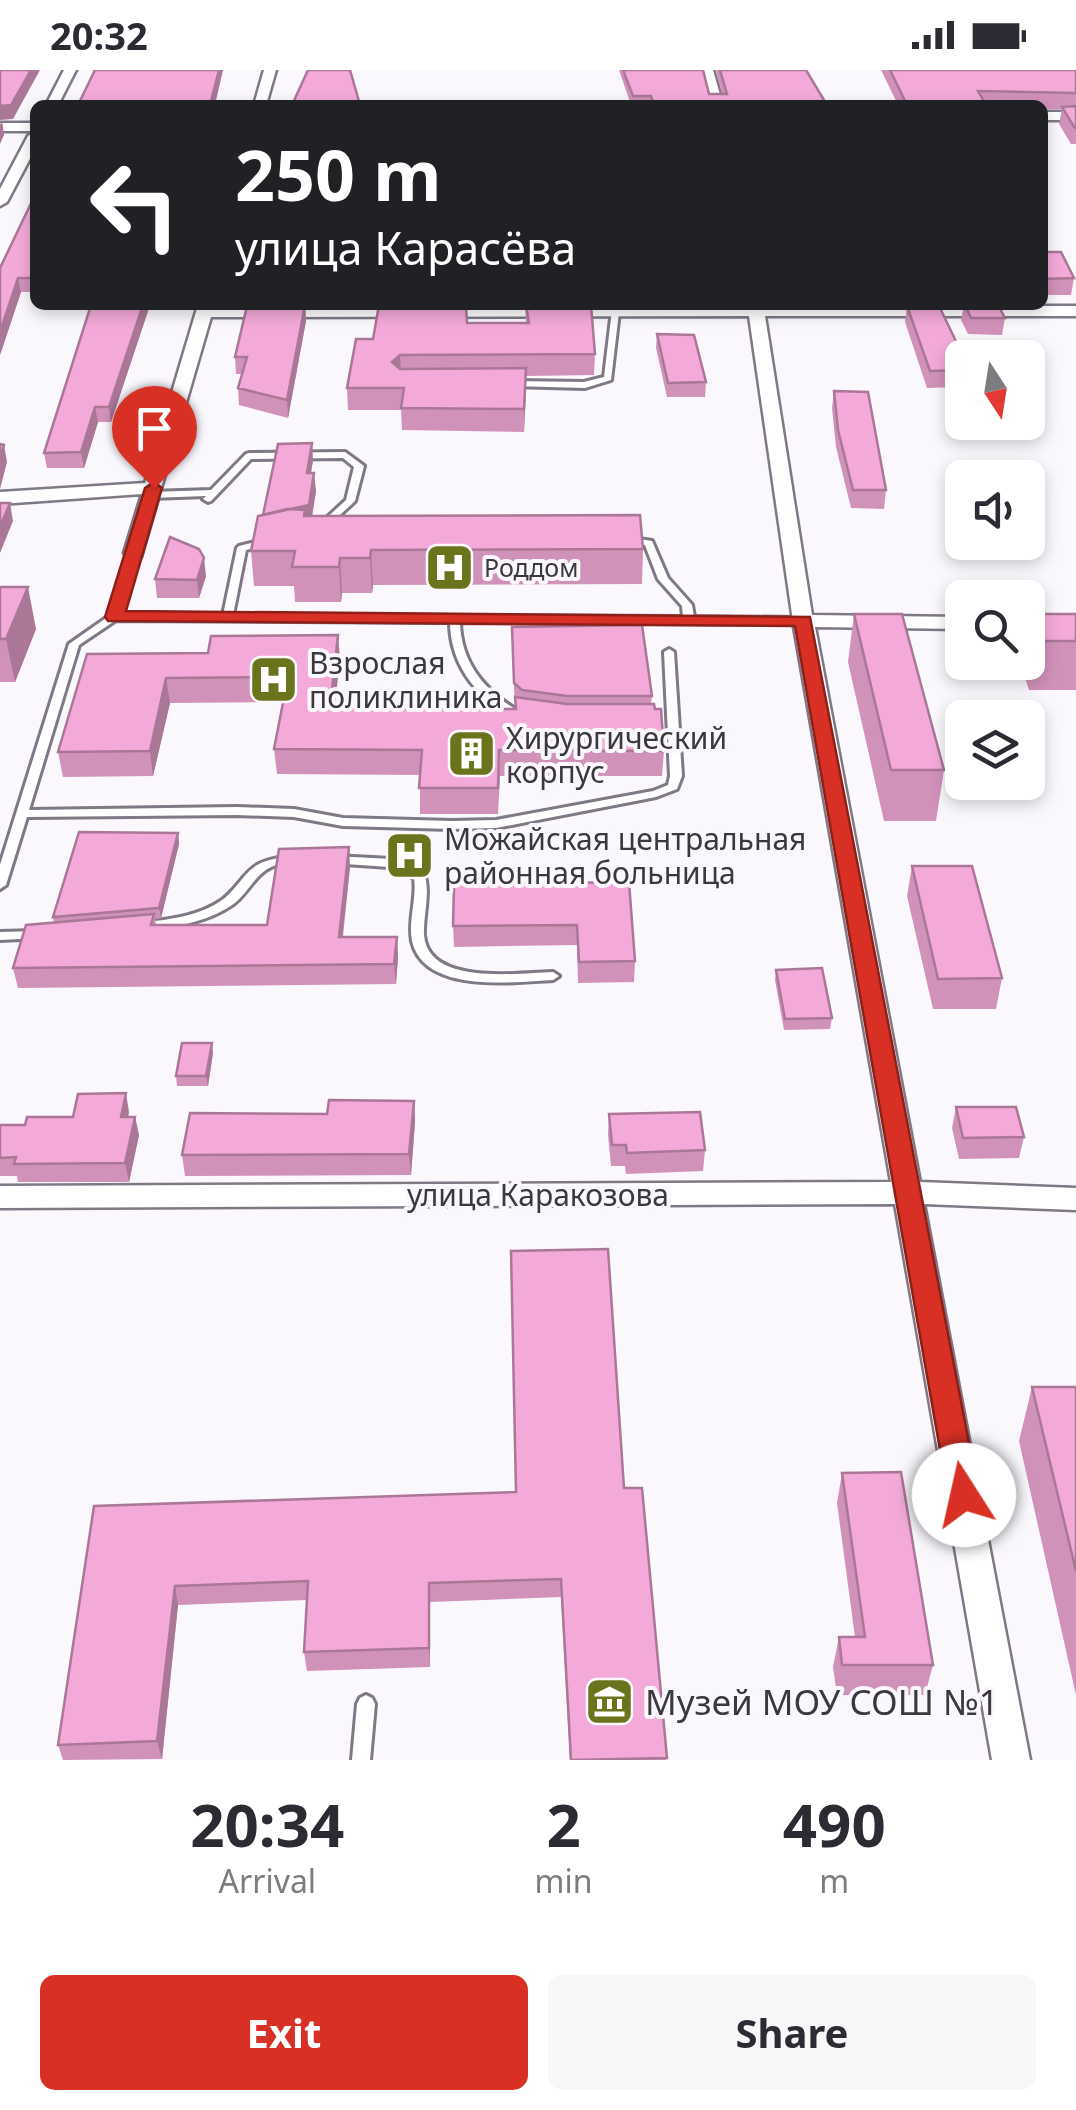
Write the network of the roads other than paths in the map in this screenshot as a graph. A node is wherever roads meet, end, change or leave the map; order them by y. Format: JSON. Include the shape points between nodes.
{"nodes":[{"id":1,"x":70,"y":70,"type":"edge"},
{"id":2,"x":270,"y":70,"type":"edge"},
{"id":3,"x":707,"y":70,"type":"edge"},
{"id":4,"x":55,"y":100,"type":"edge"},
{"id":5,"x":261,"y":100,"type":"edge"},
{"id":6,"x":715,"y":100,"type":"edge"},
{"id":7,"x":1048,"y":116,"type":"edge"},
{"id":8,"x":1076,"y":116,"type":"edge"},
{"id":9,"x":0,"y":127,"type":"edge"},
{"id":10,"x":30,"y":127,"type":"edge"},
{"id":11,"x":30,"y":145,"type":"edge"},
{"id":12,"x":0,"y":202,"type":"edge"},
{"id":13,"x":204,"y":310,"type":"edge"},
{"id":14,"x":410,"y":310,"type":"edge"},
{"id":15,"x":685,"y":310,"type":"edge"},
{"id":16,"x":755,"y":310,"type":"edge"},
{"id":17,"x":969,"y":310,"type":"edge"},
{"id":18,"x":1076,"y":311,"type":"edge"},
{"id":19,"x":615,"y":312,"type":"junction"},
{"id":20,"x":493,"y":384,"type":"edge"},
{"id":21,"x":152,"y":491,"type":"junction"},
{"id":22,"x":0,"y":498,"type":"edge"},
{"id":23,"x":309,"y":533,"type":"edge"},
{"id":24,"x":282,"y":540,"type":"edge"},
{"id":25,"x":617,"y":540,"type":"edge"},
{"id":26,"x":134,"y":553,"type":"joint"},
{"id":27,"x":114,"y":617,"type":"junction"},
{"id":28,"x":227,"y":618,"type":"junction"},
{"id":29,"x":455,"y":619,"type":"junction"},
{"id":30,"x":689,"y":620,"type":"junction"},
{"id":31,"x":804,"y":621,"type":"junction"},
{"id":32,"x":945,"y":623,"type":"edge"},
{"id":33,"x":669,"y":652,"type":"dead end"},
{"id":34,"x":536,"y":721,"type":"edge"},
{"id":35,"x":656,"y":722,"type":"edge"},
{"id":36,"x":674,"y":722,"type":"junction"},
{"id":37,"x":22,"y":814,"type":"junction"},
{"id":38,"x":310,"y":860,"type":"edge"},
{"id":39,"x":326,"y":860,"type":"edge"},
{"id":40,"x":0,"y":885,"type":"edge"},
{"id":41,"x":121,"y":929,"type":"edge"},
{"id":42,"x":51,"y":935,"type":"edge"},
{"id":43,"x":0,"y":936,"type":"edge"},
{"id":44,"x":553,"y":976,"type":"dead end"},
{"id":45,"x":910,"y":1192,"type":"junction"},
{"id":46,"x":0,"y":1196,"type":"edge"},
{"id":47,"x":1076,"y":1199,"type":"edge"},
{"id":48,"x":366,"y":1704,"type":"dead end"},
{"id":49,"x":361,"y":1760,"type":"edge"},
{"id":50,"x":1010,"y":1760,"type":"edge"}],
"edges":[{"from":1,"to":4,"type":"street"},
{"from":2,"to":5,"type":"street"},
{"from":3,"to":6,"type":"street"},
{"from":7,"to":8,"type":"street"},
{"from":9,"to":10,"type":"street"},
{"from":11,"to":12,"type":"street"},
{"from":13,"to":21,"type":"street"},
{"from":14,"to":19,"type":"street"},
{"from":15,"to":19,"type":"street"},
{"from":16,"to":31,"type":"street"},
{"from":17,"to":18,"type":"street"},
{"from":19,"to":20,"type":"lane","via":[[608,378],[585,385]]},
{"from":21,"to":22,"type":"street"},
{"from":21,"to":23,"type":"lane","via":[[209,496],[249,456],[328,453],[356,459],[350,500]]},
{"from":21,"to":26,"type":"street"},
{"from":24,"to":28,"type":"lane","via":[[242,548]]},
{"from":25,"to":30,"type":"lane","via":[[649,543]]},
{"from":26,"to":27,"type":"lane"},
{"from":27,"to":28,"type":"lane"},
{"from":27,"to":37,"type":"lane","via":[[74,644]]},
{"from":28,"to":29,"type":"lane"},
{"from":29,"to":30,"type":"lane"},
{"from":29,"to":34,"type":"lane","via":[[460,663],[517,716]]},
{"from":30,"to":31,"type":"lane"},
{"from":31,"to":32,"type":"street"},
{"from":31,"to":45,"type":"street"},
{"from":33,"to":36,"type":"lane"},
{"from":35,"to":36,"type":"lane"},
{"from":36,"to":37,"type":"lane","via":[[673,786],[496,824],[343,822],[237,811]]},
{"from":37,"to":40,"type":"lane"},
{"from":38,"to":41,"type":"lane","via":[[263,864],[230,902],[196,918]]},
{"from":39,"to":44,"type":"lane","via":[[391,863],[420,876],[418,943],[430,964],[443,971]]},
{"from":42,"to":43,"type":"lane"},
{"from":45,"to":46,"type":"street","name":"улица Каракозова"},
{"from":45,"to":47,"type":"street","name":"улица Каракозова"},
{"from":45,"to":50,"type":"street"},
{"from":48,"to":49,"type":"lane"}]}
